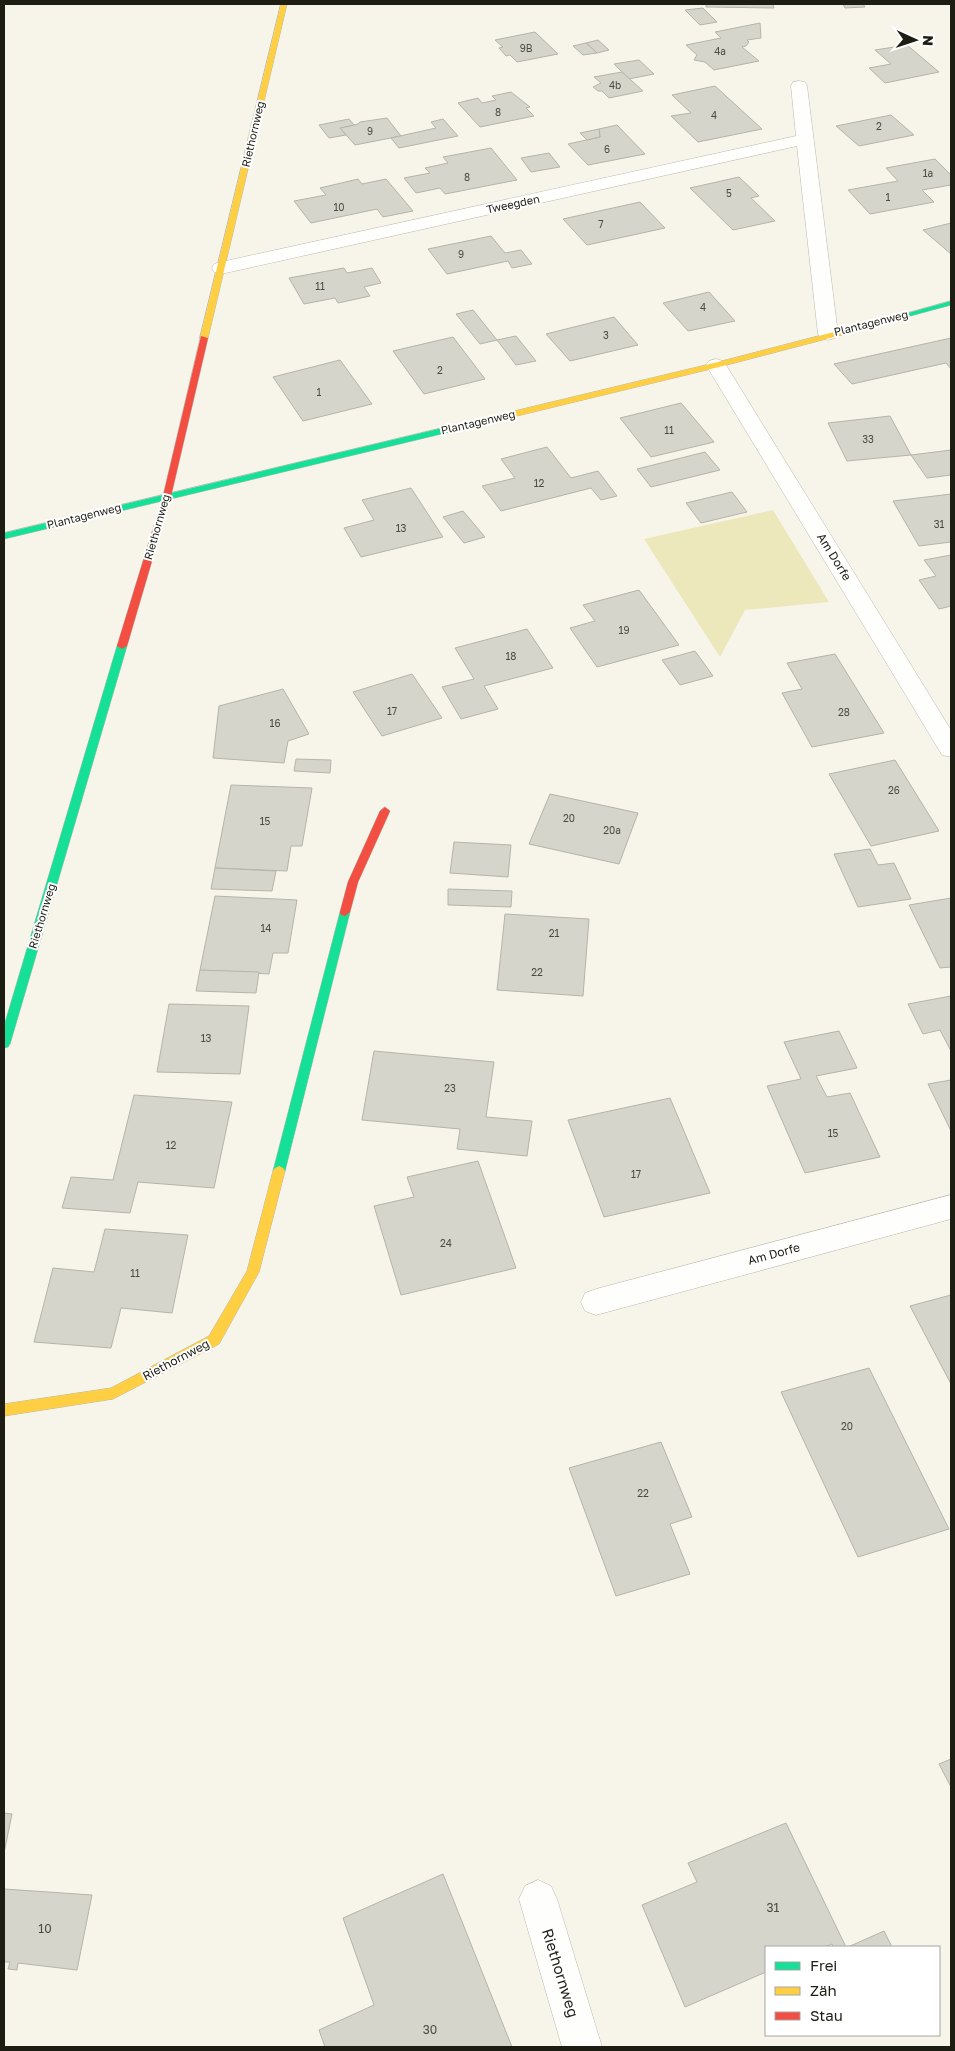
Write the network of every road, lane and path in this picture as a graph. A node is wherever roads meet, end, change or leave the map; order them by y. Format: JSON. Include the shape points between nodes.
{"nodes":[{"id":1,"x":284,"y":4,"type":"edge"},
{"id":2,"x":799,"y":86,"type":"dead end"},
{"id":3,"x":805,"y":139,"type":"junction"},
{"id":4,"x":221,"y":268,"type":"junction"},
{"id":5,"x":951,"y":303,"type":"edge"},
{"id":6,"x":828,"y":334,"type":"junction"},
{"id":7,"x":716,"y":365,"type":"junction"},
{"id":8,"x":167,"y":496,"type":"junction"},
{"id":9,"x":4,"y":536,"type":"edge"},
{"id":10,"x":951,"y":749,"type":"edge"},
{"id":11,"x":385,"y":812,"type":"dead end"},
{"id":12,"x":4,"y":1044,"type":"edge"},
{"id":13,"x":951,"y":1207,"type":"edge"},
{"id":14,"x":596,"y":1302,"type":"dead end"},
{"id":15,"x":4,"y":1410,"type":"edge"},
{"id":16,"x":538,"y":1899,"type":"dead end"},
{"id":17,"x":582,"y":2047,"type":"edge"}],
"edges":[{"from":1,"to":4,"type":"street","name":"Riethornweg"},
{"from":2,"to":3,"type":"street"},
{"from":3,"to":4,"type":"street","name":"Tweegden"},
{"from":3,"to":6,"type":"street"},
{"from":4,"to":8,"type":"street","name":"Riethornweg"},
{"from":5,"to":6,"type":"street","name":"Plantagenweg"},
{"from":6,"to":7,"type":"street","name":"Plantagenweg"},
{"from":7,"to":8,"type":"street","name":"Plantagenweg"},
{"from":7,"to":10,"type":"street","name":"Am Dorfe"},
{"from":8,"to":9,"type":"street","name":"Plantagenweg"},
{"from":8,"to":12,"type":"street","name":"Riethornweg"},
{"from":11,"to":15,"type":"street","name":"Riethornweg","via":[[353,882],[253,1272],[214,1340],[114,1393]]},
{"from":13,"to":14,"type":"street","name":"Am Dorfe"},
{"from":16,"to":17,"type":"street","name":"Riethornweg"}]}
